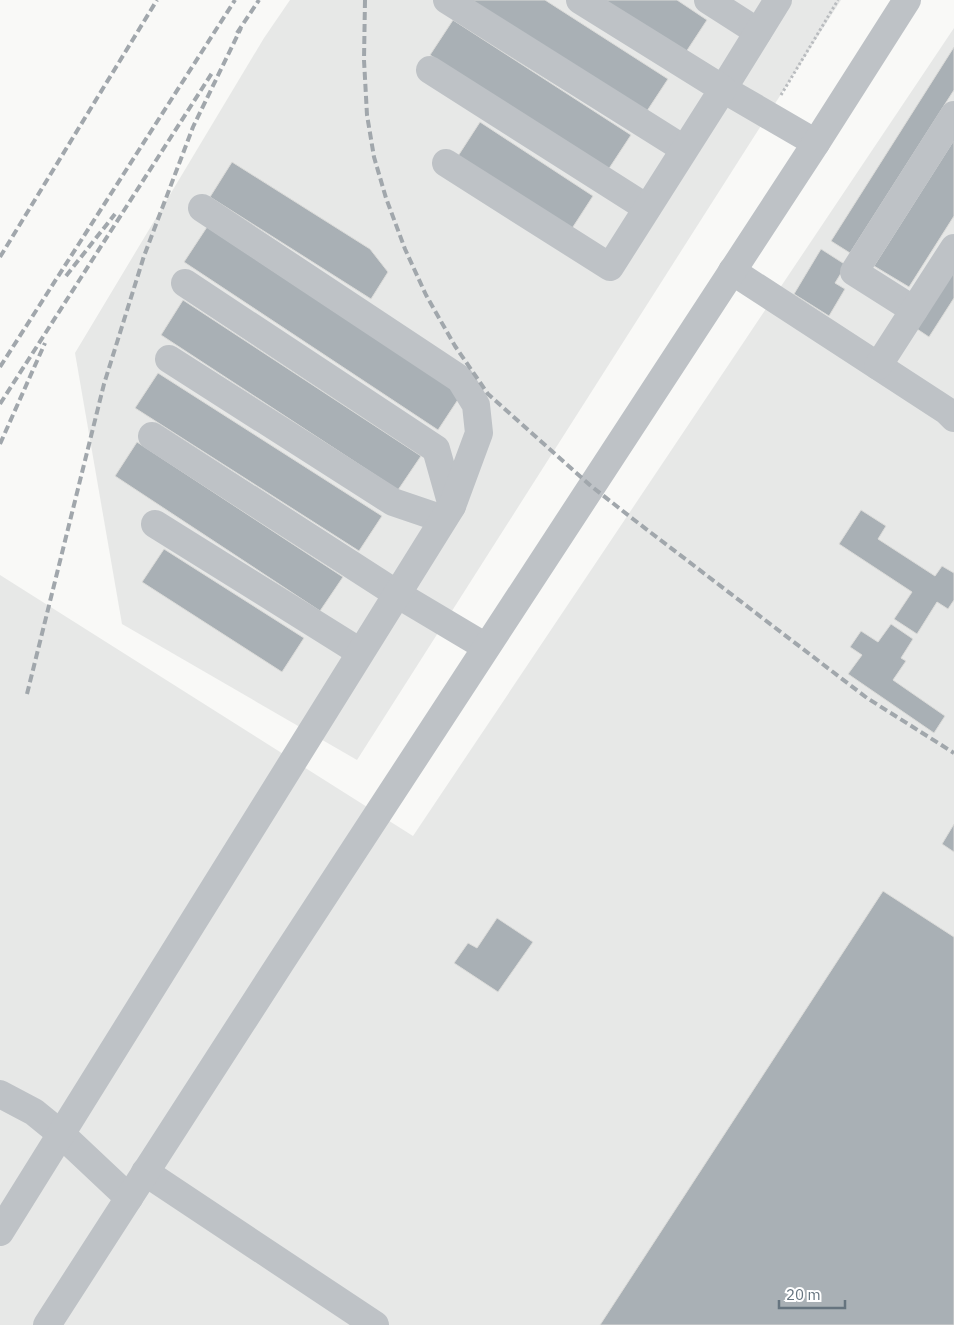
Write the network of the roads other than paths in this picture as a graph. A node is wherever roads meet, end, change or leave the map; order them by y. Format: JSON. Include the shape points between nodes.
{"nodes":[{"id":1,"x":447,"y":0,"type":"edge"},
{"id":2,"x":580,"y":0,"type":"edge"},
{"id":3,"x":708,"y":0,"type":"edge"},
{"id":4,"x":778,"y":0,"type":"edge"},
{"id":5,"x":907,"y":0,"type":"edge"},
{"id":6,"x":758,"y":32,"type":"junction"},
{"id":7,"x":430,"y":70,"type":"dead end"},
{"id":8,"x":724,"y":89,"type":"junction"},
{"id":9,"x":954,"y":115,"type":"edge"},
{"id":10,"x":816,"y":143,"type":"junction"},
{"id":11,"x":684,"y":149,"type":"junction"},
{"id":12,"x":446,"y":163,"type":"dead end"},
{"id":13,"x":202,"y":208,"type":"dead end"},
{"id":14,"x":647,"y":208,"type":"junction"},
{"id":15,"x":954,"y":248,"type":"edge"},
{"id":16,"x":732,"y":271,"type":"junction"},
{"id":17,"x":185,"y":283,"type":"dead end"},
{"id":18,"x":914,"y":310,"type":"junction"},
{"id":19,"x":169,"y":359,"type":"dead end"},
{"id":20,"x":878,"y":366,"type":"junction"},
{"id":21,"x":954,"y":418,"type":"edge"},
{"id":22,"x":152,"y":436,"type":"dead end"},
{"id":23,"x":448,"y":512,"type":"junction"},
{"id":24,"x":155,"y":524,"type":"dead end"},
{"id":25,"x":397,"y":594,"type":"junction"},
{"id":26,"x":486,"y":647,"type":"junction"},
{"id":27,"x":360,"y":652,"type":"junction"},
{"id":28,"x":0,"y":1094,"type":"edge"},
{"id":29,"x":61,"y":1134,"type":"junction"},
{"id":30,"x":145,"y":1172,"type":"junction"},
{"id":31,"x":129,"y":1198,"type":"junction"},
{"id":32,"x":0,"y":1232,"type":"edge"},
{"id":33,"x":47,"y":1325,"type":"edge"},
{"id":34,"x":375,"y":1325,"type":"edge"}],
"edges":[{"from":1,"to":11,"type":"street"},
{"from":2,"to":8,"type":"street"},
{"from":3,"to":6,"type":"street"},
{"from":4,"to":6,"type":"street"},
{"from":5,"to":10,"type":"street"},
{"from":6,"to":8,"type":"street"},
{"from":7,"to":14,"type":"street"},
{"from":8,"to":10,"type":"street"},
{"from":8,"to":11,"type":"street"},
{"from":9,"to":18,"type":"street","via":[[854,272]]},
{"from":10,"to":16,"type":"street"},
{"from":11,"to":14,"type":"street"},
{"from":12,"to":14,"type":"street","via":[[610,267]]},
{"from":13,"to":23,"type":"street","via":[[460,380],[476,405],[479,433]]},
{"from":15,"to":18,"type":"street"},
{"from":16,"to":20,"type":"street"},
{"from":16,"to":26,"type":"street"},
{"from":17,"to":23,"type":"street","via":[[436,449]]},
{"from":18,"to":20,"type":"street"},
{"from":19,"to":23,"type":"street","via":[[393,502]]},
{"from":20,"to":21,"type":"street"},
{"from":22,"to":25,"type":"street"},
{"from":23,"to":25,"type":"street"},
{"from":24,"to":27,"type":"street"},
{"from":25,"to":26,"type":"street"},
{"from":25,"to":27,"type":"street"},
{"from":26,"to":30,"type":"street"},
{"from":27,"to":29,"type":"street"},
{"from":28,"to":29,"type":"street","via":[[34,1112]]},
{"from":29,"to":31,"type":"street"},
{"from":29,"to":32,"type":"street"},
{"from":30,"to":31,"type":"street"},
{"from":30,"to":34,"type":"street"},
{"from":31,"to":33,"type":"street"}]}
